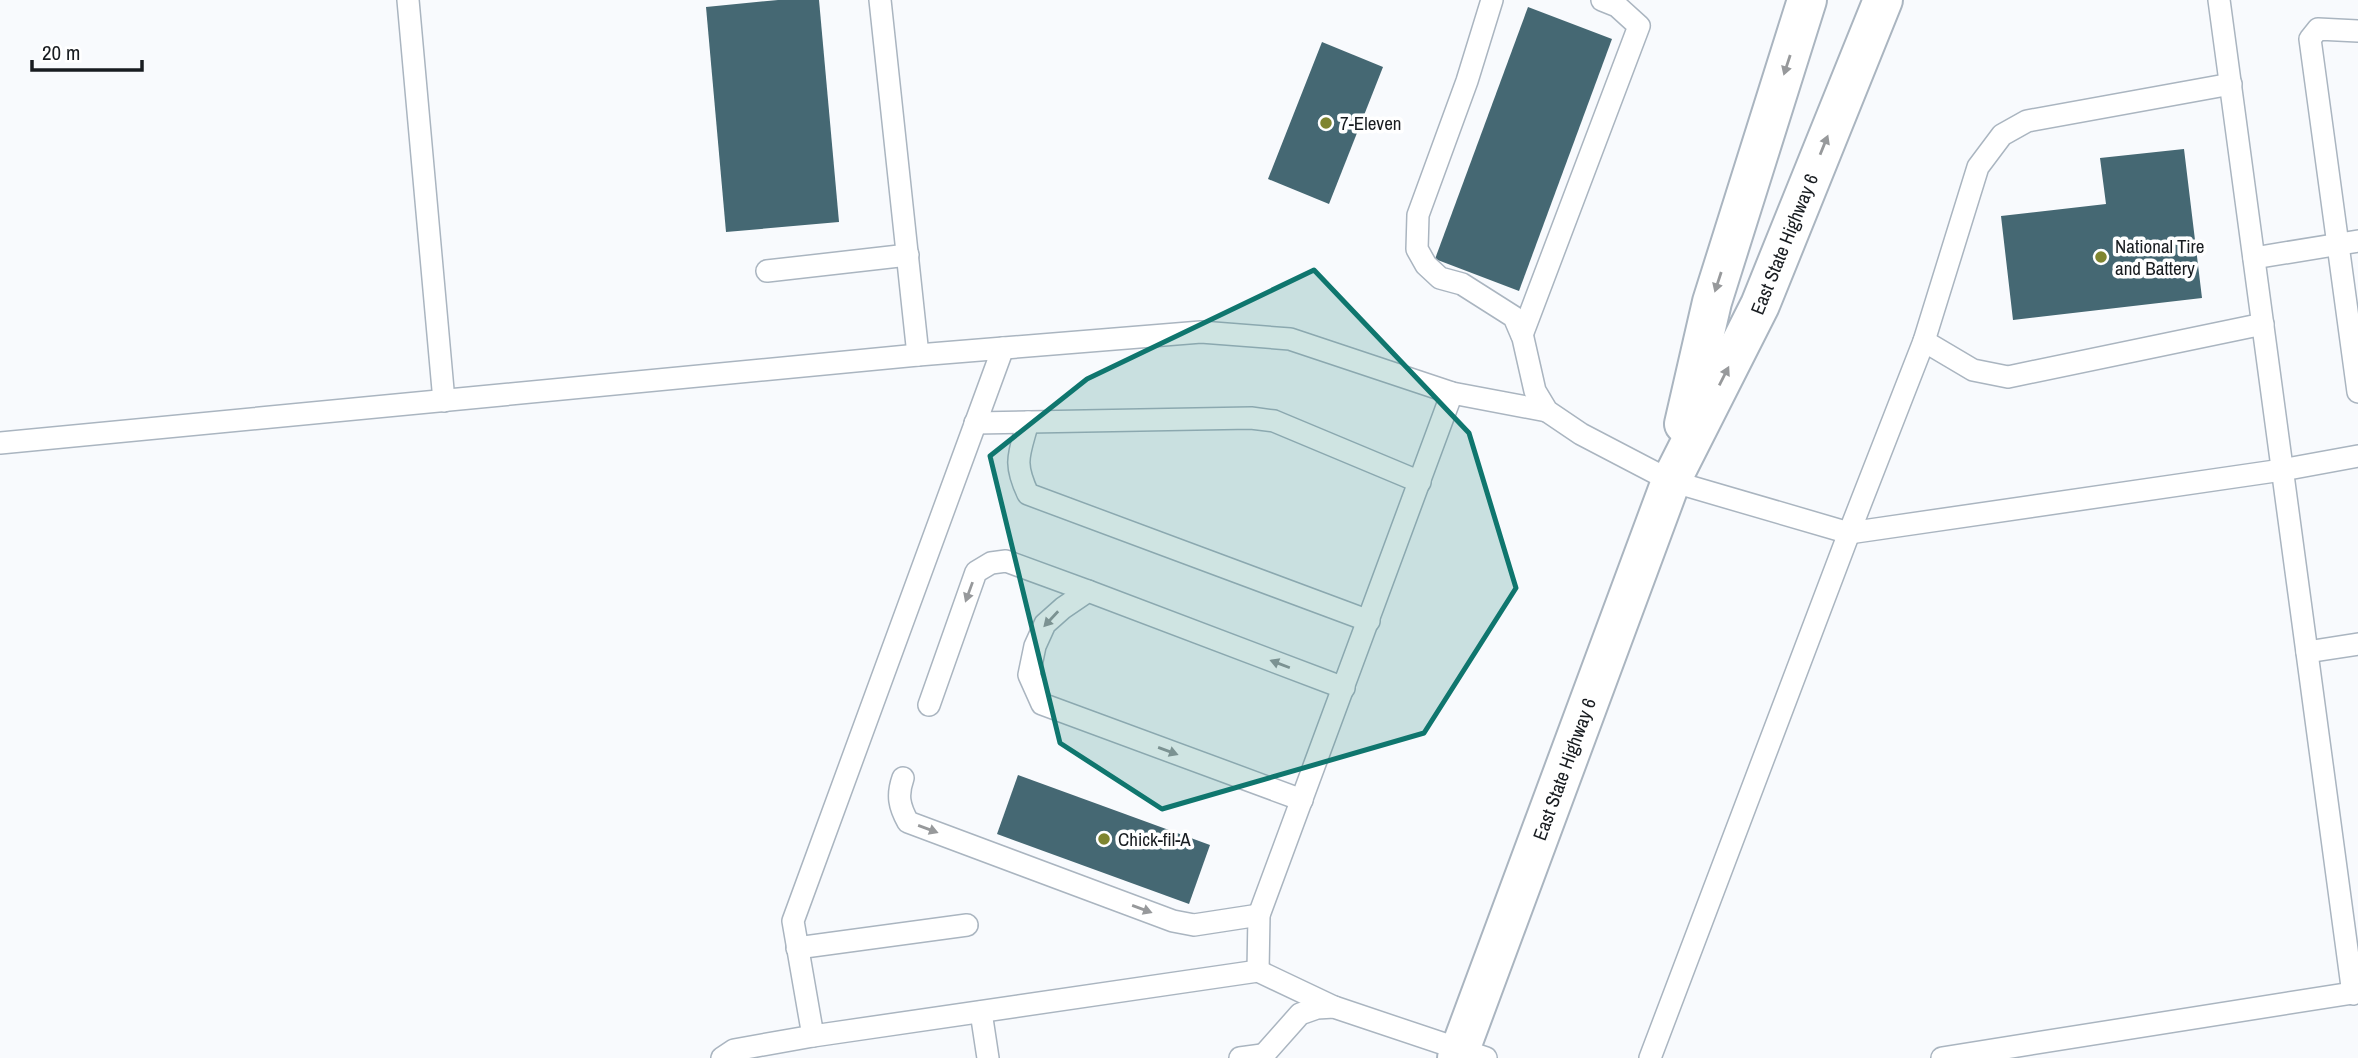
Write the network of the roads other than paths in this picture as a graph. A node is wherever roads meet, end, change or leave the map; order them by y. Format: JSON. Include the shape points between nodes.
{"nodes":[{"id":1,"x":408,"y":0,"type":"edge"},
{"id":2,"x":880,"y":0,"type":"edge"},
{"id":3,"x":1493,"y":0,"type":"edge"},
{"id":4,"x":1602,"y":0,"type":"edge"},
{"id":5,"x":1807,"y":0,"type":"edge"},
{"id":6,"x":1883,"y":0,"type":"edge"},
{"id":7,"x":2219,"y":0,"type":"edge"},
{"id":8,"x":2358,"y":31,"type":"edge"},
{"id":9,"x":2231,"y":84,"type":"junction"},
{"id":10,"x":2358,"y":242,"type":"edge"},
{"id":11,"x":2336,"y":245,"type":"junction"},
{"id":12,"x":908,"y":256,"type":"junction"},
{"id":13,"x":2254,"y":258,"type":"junction"},
{"id":14,"x":767,"y":271,"type":"dead end"},
{"id":15,"x":2263,"y":324,"type":"junction"},
{"id":16,"x":1522,"y":335,"type":"junction"},
{"id":17,"x":1924,"y":341,"type":"junction"},
{"id":18,"x":1003,"y":348,"type":"junction"},
{"id":19,"x":918,"y":355,"type":"junction"},
{"id":20,"x":2358,"y":392,"type":"edge"},
{"id":21,"x":1452,"y":393,"type":"junction"},
{"id":22,"x":444,"y":401,"type":"junction"},
{"id":23,"x":1547,"y":411,"type":"junction"},
{"id":24,"x":1028,"y":422,"type":"junction"},
{"id":25,"x":975,"y":423,"type":"junction"},
{"id":26,"x":0,"y":443,"type":"edge"},
{"id":27,"x":2358,"y":456,"type":"edge"},
{"id":28,"x":2282,"y":470,"type":"junction"},
{"id":29,"x":1671,"y":481,"type":"junction"},
{"id":30,"x":1420,"y":482,"type":"junction"},
{"id":31,"x":1849,"y":533,"type":"junction"},
{"id":32,"x":1088,"y":591,"type":"junction"},
{"id":33,"x":1369,"y":621,"type":"junction"},
{"id":34,"x":2358,"y":645,"type":"edge"},
{"id":35,"x":2307,"y":652,"type":"junction"},
{"id":36,"x":1344,"y":688,"type":"junction"},
{"id":37,"x":929,"y":705,"type":"dead end"},
{"id":38,"x":903,"y":778,"type":"dead end"},
{"id":39,"x":1302,"y":800,"type":"junction"},
{"id":40,"x":1259,"y":915,"type":"junction"},
{"id":41,"x":967,"y":925,"type":"dead end"},
{"id":42,"x":797,"y":948,"type":"junction"},
{"id":43,"x":1258,"y":971,"type":"junction"},
{"id":44,"x":2355,"y":993,"type":"edge"},
{"id":45,"x":1334,"y":1007,"type":"junction"},
{"id":46,"x":981,"y":1012,"type":"junction"},
{"id":47,"x":813,"y":1036,"type":"junction"},
{"id":48,"x":1468,"y":1055,"type":"edge"},
{"id":49,"x":1261,"y":1056,"type":"edge"},
{"id":50,"x":722,"y":1058,"type":"edge"},
{"id":51,"x":988,"y":1058,"type":"edge"},
{"id":52,"x":1240,"y":1058,"type":"edge"},
{"id":53,"x":1650,"y":1058,"type":"edge"},
{"id":54,"x":1942,"y":1058,"type":"edge"}],
"edges":[{"from":1,"to":22,"type":"lane"},
{"from":2,"to":12,"type":"lane"},
{"from":3,"to":16,"type":"lane","via":[[1418,215],[1418,249],[1440,278],[1462,284],[1514,317]]},
{"from":4,"to":16,"type":"lane","via":[[1617,6],[1639,26]]},
{"from":5,"to":29,"type":"main road","name":"East State Highway 6","one_way":true,"via":[[1712,302]]},
{"from":29,"to":6,"type":"main road","name":"East State Highway 6","one_way":true,"via":[[1760,305]]},
{"from":7,"to":9,"type":"lane"},
{"from":8,"to":11,"type":"lane","via":[[2318,29],[2309,38]]},
{"from":9,"to":13,"type":"lane"},
{"from":9,"to":17,"type":"lane","via":[[2027,121],[2002,135],[1978,167]]},
{"from":10,"to":11,"type":"lane"},
{"from":11,"to":13,"type":"lane"},
{"from":11,"to":20,"type":"lane"},
{"from":12,"to":14,"type":"lane"},
{"from":12,"to":19,"type":"lane"},
{"from":13,"to":15,"type":"lane"},
{"from":15,"to":17,"type":"lane","via":[[2008,377],[1973,370]]},
{"from":15,"to":28,"type":"lane"},
{"from":16,"to":23,"type":"lane","via":[[1535,391]]},
{"from":17,"to":31,"type":"lane"},
{"from":18,"to":19,"type":"lane"},
{"from":18,"to":21,"type":"lane","via":[[1201,332],[1290,339]]},
{"from":18,"to":25,"type":"lane"},
{"from":19,"to":22,"type":"lane"},
{"from":21,"to":23,"type":"lane"},
{"from":21,"to":30,"type":"lane"},
{"from":22,"to":26,"type":"lane"},
{"from":23,"to":29,"type":"lane"},
{"from":24,"to":25,"type":"lane"},
{"from":24,"to":30,"type":"lane","via":[[1274,421]]},
{"from":24,"to":33,"type":"lane","via":[[1017,461],[1028,494]]},
{"from":25,"to":42,"type":"lane","via":[[793,921]]},
{"from":27,"to":28,"type":"lane"},
{"from":28,"to":31,"type":"lane"},
{"from":28,"to":35,"type":"lane"},
{"from":29,"to":31,"type":"lane"},
{"from":29,"to":48,"type":"main road","name":"East State Highway 6"},
{"from":30,"to":33,"type":"lane"},
{"from":31,"to":53,"type":"lane"},
{"from":36,"to":32,"type":"lane","one_way":true},
{"from":32,"to":37,"type":"lane","one_way":true,"via":[[1006,561],[990,563],[976,572]]},
{"from":32,"to":39,"type":"lane","one_way":true,"via":[[1045,624],[1035,646],[1029,675],[1042,704]]},
{"from":33,"to":36,"type":"lane"},
{"from":34,"to":35,"type":"lane"},
{"from":35,"to":44,"type":"lane"},
{"from":36,"to":39,"type":"lane"},
{"from":38,"to":40,"type":"lane","one_way":true,"via":[[900,807],[908,822],[1173,920],[1194,925]]},
{"from":39,"to":40,"type":"lane"},
{"from":40,"to":43,"type":"lane"},
{"from":41,"to":42,"type":"lane"},
{"from":42,"to":47,"type":"lane"},
{"from":43,"to":45,"type":"lane"},
{"from":43,"to":46,"type":"lane"},
{"from":44,"to":54,"type":"lane"},
{"from":45,"to":48,"type":"lane"},
{"from":45,"to":49,"type":"lane","via":[[1300,1014]]},
{"from":46,"to":47,"type":"lane"},
{"from":46,"to":51,"type":"lane"},
{"from":47,"to":50,"type":"lane","via":[[734,1050]]},
{"from":49,"to":52,"type":"lane"}]}
